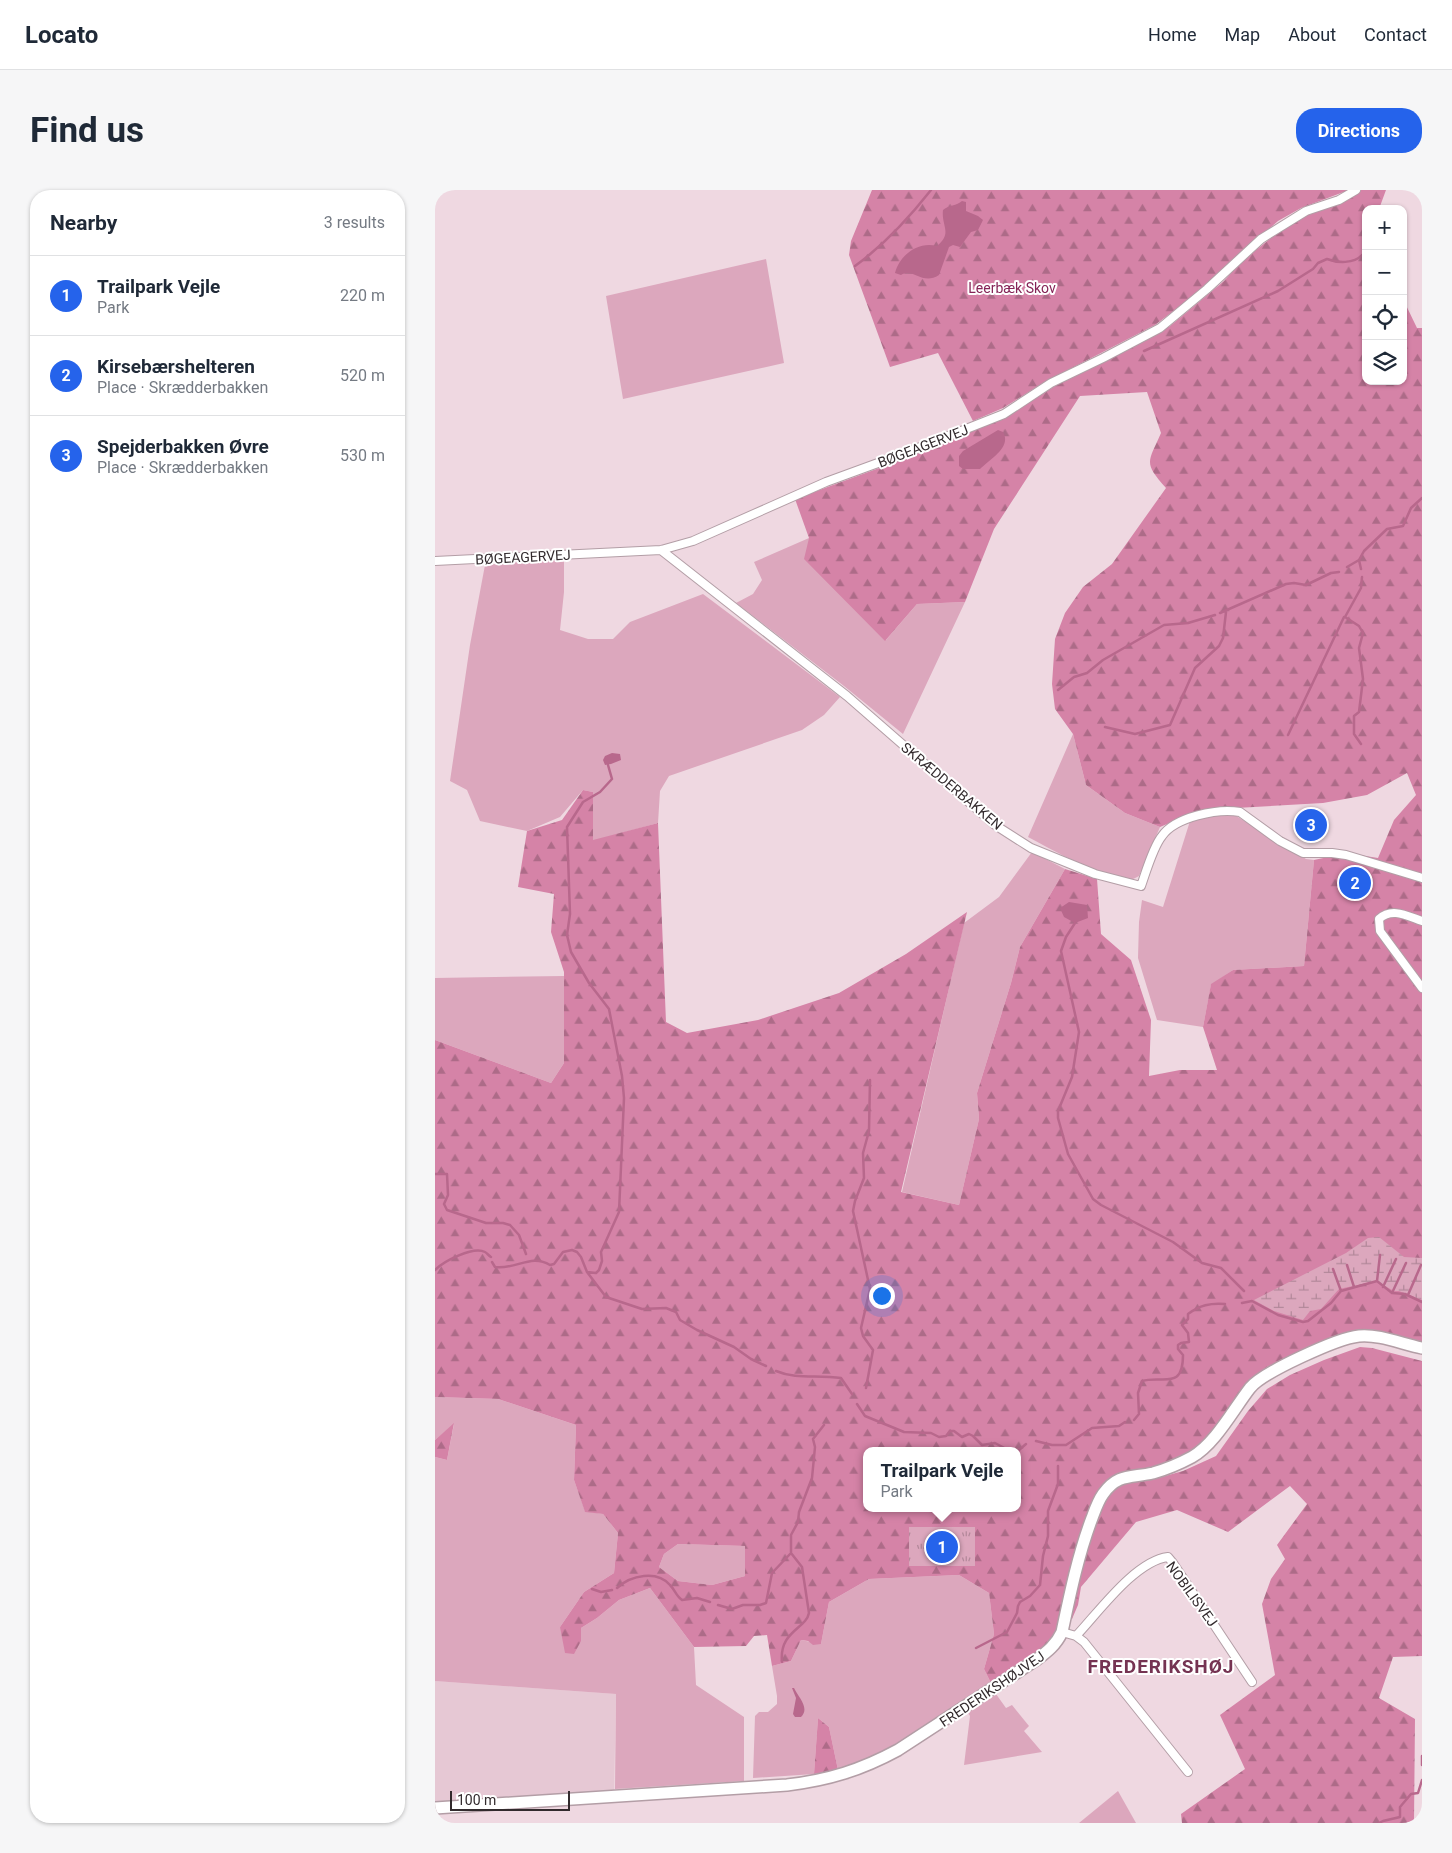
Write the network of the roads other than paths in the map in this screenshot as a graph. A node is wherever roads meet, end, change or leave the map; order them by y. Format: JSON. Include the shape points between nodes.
{"nodes":[{"id":1,"x":1356,"y":190,"type":"edge"},
{"id":2,"x":661,"y":550,"type":"junction"},
{"id":3,"x":435,"y":561,"type":"edge"},
{"id":4,"x":1422,"y":878,"type":"edge"},
{"id":5,"x":1422,"y":921,"type":"edge"},
{"id":6,"x":1422,"y":988,"type":"edge"},
{"id":7,"x":1422,"y":1348,"type":"edge"},
{"id":8,"x":1062,"y":1632,"type":"junction"},
{"id":9,"x":1076,"y":1636,"type":"junction"},
{"id":10,"x":1252,"y":1682,"type":"dead end"},
{"id":11,"x":1188,"y":1772,"type":"dead end"},
{"id":12,"x":435,"y":1808,"type":"edge"}],
"edges":[{"from":1,"to":2,"type":"street","name":"BØGEAGERVEJ","via":[[1339,200],[1306,211],[1261,239],[1160,328],[1051,383],[1004,414],[826,482],[693,541]]},
{"from":2,"to":3,"type":"street","name":"BØGEAGERVEJ"},
{"from":2,"to":4,"type":"street","name":"SKRÆDDERBAKKEN","via":[[847,696],[995,825],[1031,848],[1095,874],[1141,886],[1161,837],[1171,826],[1205,813],[1232,811],[1240,812],[1303,853],[1346,855]]},
{"from":5,"to":6,"type":"street","via":[[1396,912],[1386,913],[1379,919],[1378,926]]},
{"from":7,"to":8,"type":"street","name":"FREDERIKSHØJVEJ","via":[[1359,1336],[1280,1367],[1252,1386],[1211,1441],[1194,1456],[1172,1467],[1128,1476],[1110,1485],[1101,1496],[1086,1534]]},
{"from":8,"to":9,"type":"street"},
{"from":8,"to":12,"type":"street","name":"FREDERIKSHØJVEJ","via":[[1050,1650],[1036,1660],[898,1750],[847,1774],[817,1781],[747,1788]]},
{"from":9,"to":10,"type":"street","name":"NOBILISVEJ","via":[[1133,1575],[1148,1564],[1168,1557]]},
{"from":9,"to":11,"type":"street"}]}
